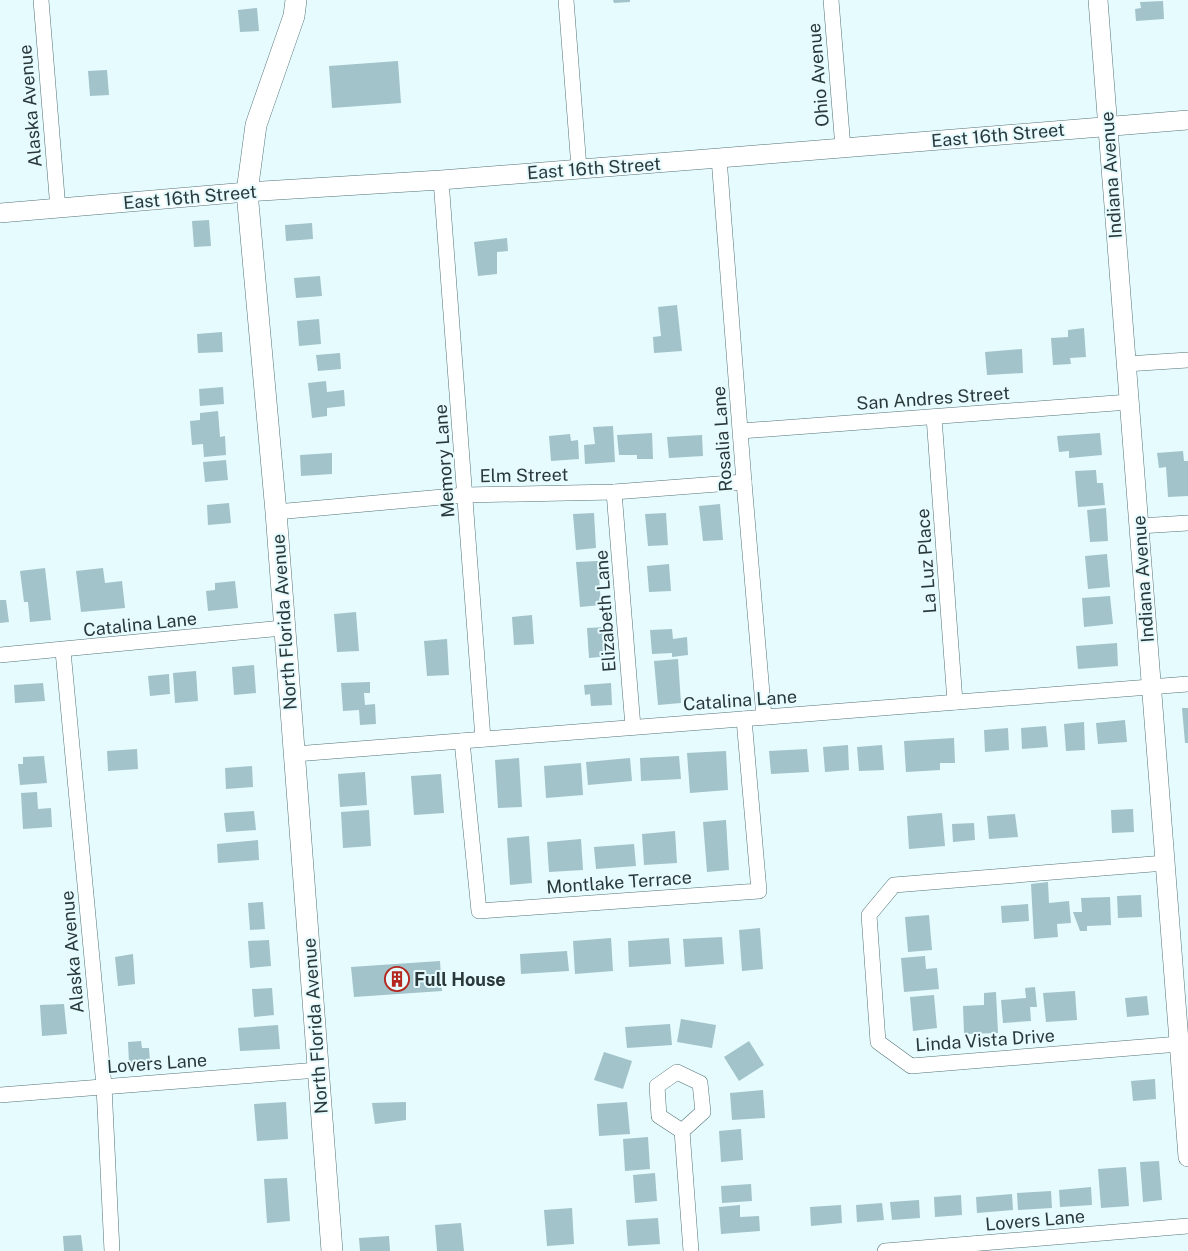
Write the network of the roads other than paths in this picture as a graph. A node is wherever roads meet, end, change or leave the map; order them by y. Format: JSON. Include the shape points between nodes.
{"nodes":[{"id":1,"x":40,"y":0,"type":"edge"},
{"id":2,"x":296,"y":0,"type":"edge"},
{"id":3,"x":566,"y":0,"type":"edge"},
{"id":4,"x":831,"y":0,"type":"edge"},
{"id":5,"x":1098,"y":0,"type":"edge"},
{"id":6,"x":1188,"y":120,"type":"edge"},
{"id":7,"x":1108,"y":126,"type":"junction"},
{"id":8,"x":843,"y":148,"type":"junction"},
{"id":9,"x":720,"y":158,"type":"junction"},
{"id":10,"x":579,"y":168,"type":"junction"},
{"id":11,"x":441,"y":180,"type":"junction"},
{"id":12,"x":247,"y":192,"type":"junction"},
{"id":13,"x":58,"y":209,"type":"junction"},
{"id":14,"x":0,"y":213,"type":"edge"},
{"id":15,"x":1188,"y":360,"type":"edge"},
{"id":16,"x":1126,"y":364,"type":"junction"},
{"id":17,"x":1129,"y":402,"type":"junction"},
{"id":18,"x":934,"y":417,"type":"junction"},
{"id":19,"x":741,"y":431,"type":"junction"},
{"id":20,"x":744,"y":482,"type":"junction"},
{"id":21,"x":614,"y":492,"type":"junction"},
{"id":22,"x":465,"y":495,"type":"junction"},
{"id":23,"x":276,"y":512,"type":"junction"},
{"id":24,"x":1188,"y":523,"type":"edge"},
{"id":25,"x":1139,"y":526,"type":"junction"},
{"id":26,"x":283,"y":628,"type":"junction"},
{"id":27,"x":63,"y":651,"type":"junction"},
{"id":28,"x":0,"y":655,"type":"edge"},
{"id":29,"x":1188,"y":684,"type":"edge"},
{"id":30,"x":1151,"y":687,"type":"junction"},
{"id":31,"x":955,"y":702,"type":"junction"},
{"id":32,"x":764,"y":717,"type":"junction"},
{"id":33,"x":744,"y":719,"type":"junction"},
{"id":34,"x":633,"y":727,"type":"junction"},
{"id":35,"x":483,"y":739,"type":"junction"},
{"id":36,"x":462,"y":741,"type":"junction"},
{"id":37,"x":294,"y":754,"type":"junction"},
{"id":38,"x":1165,"y":863,"type":"junction"},
{"id":39,"x":1179,"y":1044,"type":"junction"},
{"id":40,"x":318,"y":1070,"type":"junction"},
{"id":41,"x":104,"y":1086,"type":"junction"},
{"id":42,"x":0,"y":1094,"type":"edge"},
{"id":43,"x":682,"y":1131,"type":"dead end"},
{"id":44,"x":1188,"y":1157,"type":"edge"},
{"id":45,"x":1188,"y":1226,"type":"edge"},
{"id":46,"x":112,"y":1251,"type":"edge"},
{"id":47,"x":332,"y":1251,"type":"edge"},
{"id":48,"x":691,"y":1251,"type":"edge"},
{"id":49,"x":885,"y":1251,"type":"edge"}],
"edges":[{"from":1,"to":13,"type":"street","name":"Alaska Avenue"},
{"from":2,"to":12,"type":"main road","name":"North Florida Avenue","via":[[294,16],[256,125]]},
{"from":3,"to":10,"type":"street"},
{"from":4,"to":8,"type":"street","name":"Ohio Avenue"},
{"from":5,"to":7,"type":"street","name":"Indiana Avenue"},
{"from":6,"to":7,"type":"street","name":"East 16th Street"},
{"from":7,"to":8,"type":"street","name":"East 16th Street"},
{"from":7,"to":16,"type":"street","name":"Indiana Avenue"},
{"from":8,"to":9,"type":"street","name":"East 16th Street"},
{"from":9,"to":10,"type":"street","name":"East 16th Street"},
{"from":9,"to":19,"type":"street","name":"Rosalia Lane"},
{"from":10,"to":11,"type":"street","name":"East 16th Street"},
{"from":11,"to":12,"type":"street","name":"East 16th Street"},
{"from":11,"to":22,"type":"street","name":"Memory Lane"},
{"from":12,"to":13,"type":"street","name":"East 16th Street"},
{"from":12,"to":23,"type":"main road","name":"North Florida Avenue"},
{"from":13,"to":14,"type":"street","name":"East 16th Street"},
{"from":15,"to":16,"type":"street"},
{"from":16,"to":17,"type":"street","name":"Indiana Avenue"},
{"from":17,"to":18,"type":"street","name":"San Andres Street"},
{"from":17,"to":25,"type":"street","name":"Indiana Avenue"},
{"from":18,"to":19,"type":"street","name":"San Andres Street"},
{"from":18,"to":31,"type":"street","name":"La Luz Place"},
{"from":19,"to":20,"type":"street","name":"Rosalia Lane"},
{"from":20,"to":21,"type":"street","name":"Elm Street"},
{"from":20,"to":32,"type":"street","name":"Rosalia Lane"},
{"from":21,"to":22,"type":"street","name":"Elm Street"},
{"from":21,"to":34,"type":"street","name":"Elizabeth Lane"},
{"from":22,"to":23,"type":"street","name":"Elm Street"},
{"from":22,"to":35,"type":"street","name":"Memory Lane"},
{"from":23,"to":26,"type":"main road","name":"North Florida Avenue"},
{"from":24,"to":25,"type":"street"},
{"from":25,"to":30,"type":"street","name":"Indiana Avenue"},
{"from":26,"to":27,"type":"street","name":"Catalina Lane"},
{"from":26,"to":37,"type":"main road","name":"North Florida Avenue"},
{"from":27,"to":28,"type":"street","name":"Catalina Lane"},
{"from":27,"to":41,"type":"street","name":"Alaska Avenue"},
{"from":29,"to":30,"type":"street","name":"Catalina Lane"},
{"from":30,"to":31,"type":"street","name":"Catalina Lane"},
{"from":30,"to":38,"type":"street","name":"Indiana Avenue"},
{"from":31,"to":32,"type":"street","name":"Catalina Lane"},
{"from":32,"to":33,"type":"street","name":"Catalina Lane"},
{"from":33,"to":34,"type":"street","name":"Catalina Lane"},
{"from":33,"to":36,"type":"street","name":"Montlake Terrace","via":[[759,892],[479,911]]},
{"from":34,"to":35,"type":"street","name":"Catalina Lane"},
{"from":35,"to":36,"type":"street","name":"Catalina Lane"},
{"from":36,"to":37,"type":"street","name":"Catalina Lane"},
{"from":37,"to":40,"type":"main road","name":"North Florida Avenue"},
{"from":38,"to":39,"type":"street","name":"Indiana Avenue"},
{"from":38,"to":39,"type":"street","name":"Linda Vista Drive","via":[[894,885],[869,915],[878,1042],[911,1066]]},
{"from":39,"to":44,"type":"street","name":"Indiana Avenue"},
{"from":40,"to":41,"type":"street","name":"Lovers Lane"},
{"from":40,"to":47,"type":"main road","name":"North Florida Avenue"},
{"from":41,"to":42,"type":"street","name":"Lovers Lane"},
{"from":41,"to":46,"type":"street","name":"Alaska Avenue"},
{"from":43,"to":48,"type":"street"},
{"from":45,"to":49,"type":"street","name":"Lovers Lane"}]}
